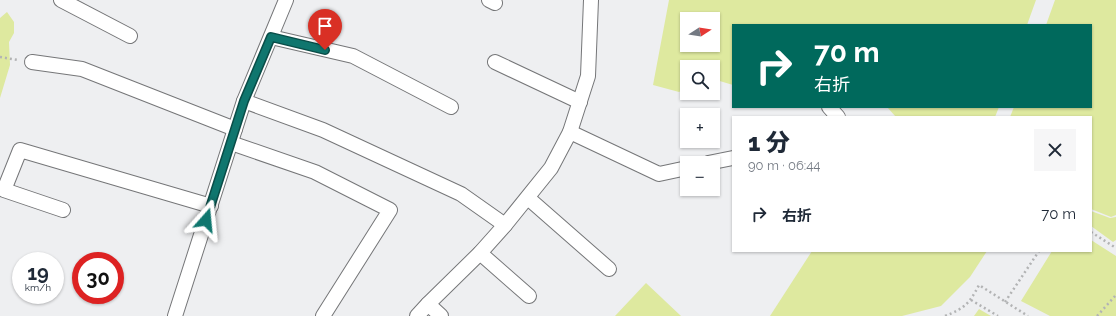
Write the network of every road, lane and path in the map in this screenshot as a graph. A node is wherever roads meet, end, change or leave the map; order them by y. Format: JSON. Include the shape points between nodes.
{"nodes":[{"id":1,"x":61,"y":0,"type":"edge"},
{"id":2,"x":286,"y":0,"type":"edge"},
{"id":3,"x":591,"y":0,"type":"edge"},
{"id":4,"x":130,"y":36,"type":"dead end"},
{"id":5,"x":271,"y":37,"type":"junction"},
{"id":6,"x":32,"y":62,"type":"dead end"},
{"id":7,"x":495,"y":62,"type":"dead end"},
{"id":8,"x":244,"y":101,"type":"junction"},
{"id":9,"x":580,"y":102,"type":"junction"},
{"id":10,"x":451,"y":107,"type":"dead end"},
{"id":11,"x":830,"y":108,"type":"edge"},
{"id":12,"x":837,"y":116,"type":"edge"},
{"id":13,"x":235,"y":129,"type":"junction"},
{"id":14,"x":570,"y":132,"type":"junction"},
{"id":15,"x":231,"y":143,"type":"junction"},
{"id":16,"x":732,"y":158,"type":"edge"},
{"id":17,"x":720,"y":161,"type":"edge"},
{"id":18,"x":680,"y":170,"type":"edge"},
{"id":19,"x":528,"y":198,"type":"junction"},
{"id":20,"x":211,"y":206,"type":"junction"},
{"id":21,"x":63,"y":210,"type":"dead end"},
{"id":22,"x":506,"y":225,"type":"junction"},
{"id":23,"x":1092,"y":233,"type":"edge"},
{"id":24,"x":1115,"y":246,"type":"edge"},
{"id":25,"x":1038,"y":252,"type":"edge"},
{"id":26,"x":480,"y":253,"type":"junction"},
{"id":27,"x":609,"y":269,"type":"dead end"},
{"id":28,"x":529,"y":296,"type":"dead end"},
{"id":29,"x":1116,"y":296,"type":"edge"},
{"id":30,"x":971,"y":300,"type":"junction"},
{"id":31,"x":1005,"y":302,"type":"junction"},
{"id":32,"x":428,"y":304,"type":"junction"},
{"id":33,"x":175,"y":316,"type":"edge"},
{"id":34,"x":323,"y":316,"type":"edge"},
{"id":35,"x":417,"y":316,"type":"edge"},
{"id":36,"x":441,"y":316,"type":"edge"},
{"id":37,"x":945,"y":316,"type":"edge"},
{"id":38,"x":998,"y":316,"type":"edge"},
{"id":39,"x":1028,"y":316,"type":"edge"},
{"id":40,"x":1097,"y":316,"type":"edge"}],
"edges":[{"from":1,"to":4,"type":"street"},
{"from":2,"to":5,"type":"street"},
{"from":3,"to":9,"type":"street","via":[[588,76]]},
{"from":5,"to":8,"type":"street"},
{"from":5,"to":10,"type":"street","via":[[353,56]]},
{"from":6,"to":13,"type":"street","via":[[82,69]]},
{"from":7,"to":9,"type":"street"},
{"from":8,"to":13,"type":"street"},
{"from":8,"to":22,"type":"street","via":[[323,130],[461,194]]},
{"from":9,"to":14,"type":"street"},
{"from":11,"to":12,"type":"street"},
{"from":13,"to":15,"type":"street"},
{"from":14,"to":18,"type":"street","via":[[659,174]]},
{"from":14,"to":19,"type":"street","via":[[552,168]]},
{"from":15,"to":20,"type":"street"},
{"from":15,"to":34,"type":"street","via":[[315,172],[390,210]]},
{"from":16,"to":17,"type":"street"},
{"from":19,"to":22,"type":"street"},
{"from":19,"to":27,"type":"street"},
{"from":20,"to":21,"type":"street","via":[[20,150],[4,190]]},
{"from":20,"to":33,"type":"street"},
{"from":22,"to":26,"type":"street"},
{"from":23,"to":24,"type":"path"},
{"from":25,"to":31,"type":"path"},
{"from":26,"to":28,"type":"street"},
{"from":26,"to":32,"type":"street"},
{"from":29,"to":40,"type":"path"},
{"from":30,"to":31,"type":"path","via":[[979,285]]},
{"from":30,"to":37,"type":"path","via":[[960,310]]},
{"from":30,"to":38,"type":"path"},
{"from":31,"to":39,"type":"path"},
{"from":32,"to":35,"type":"street"},
{"from":32,"to":36,"type":"street"}]}
